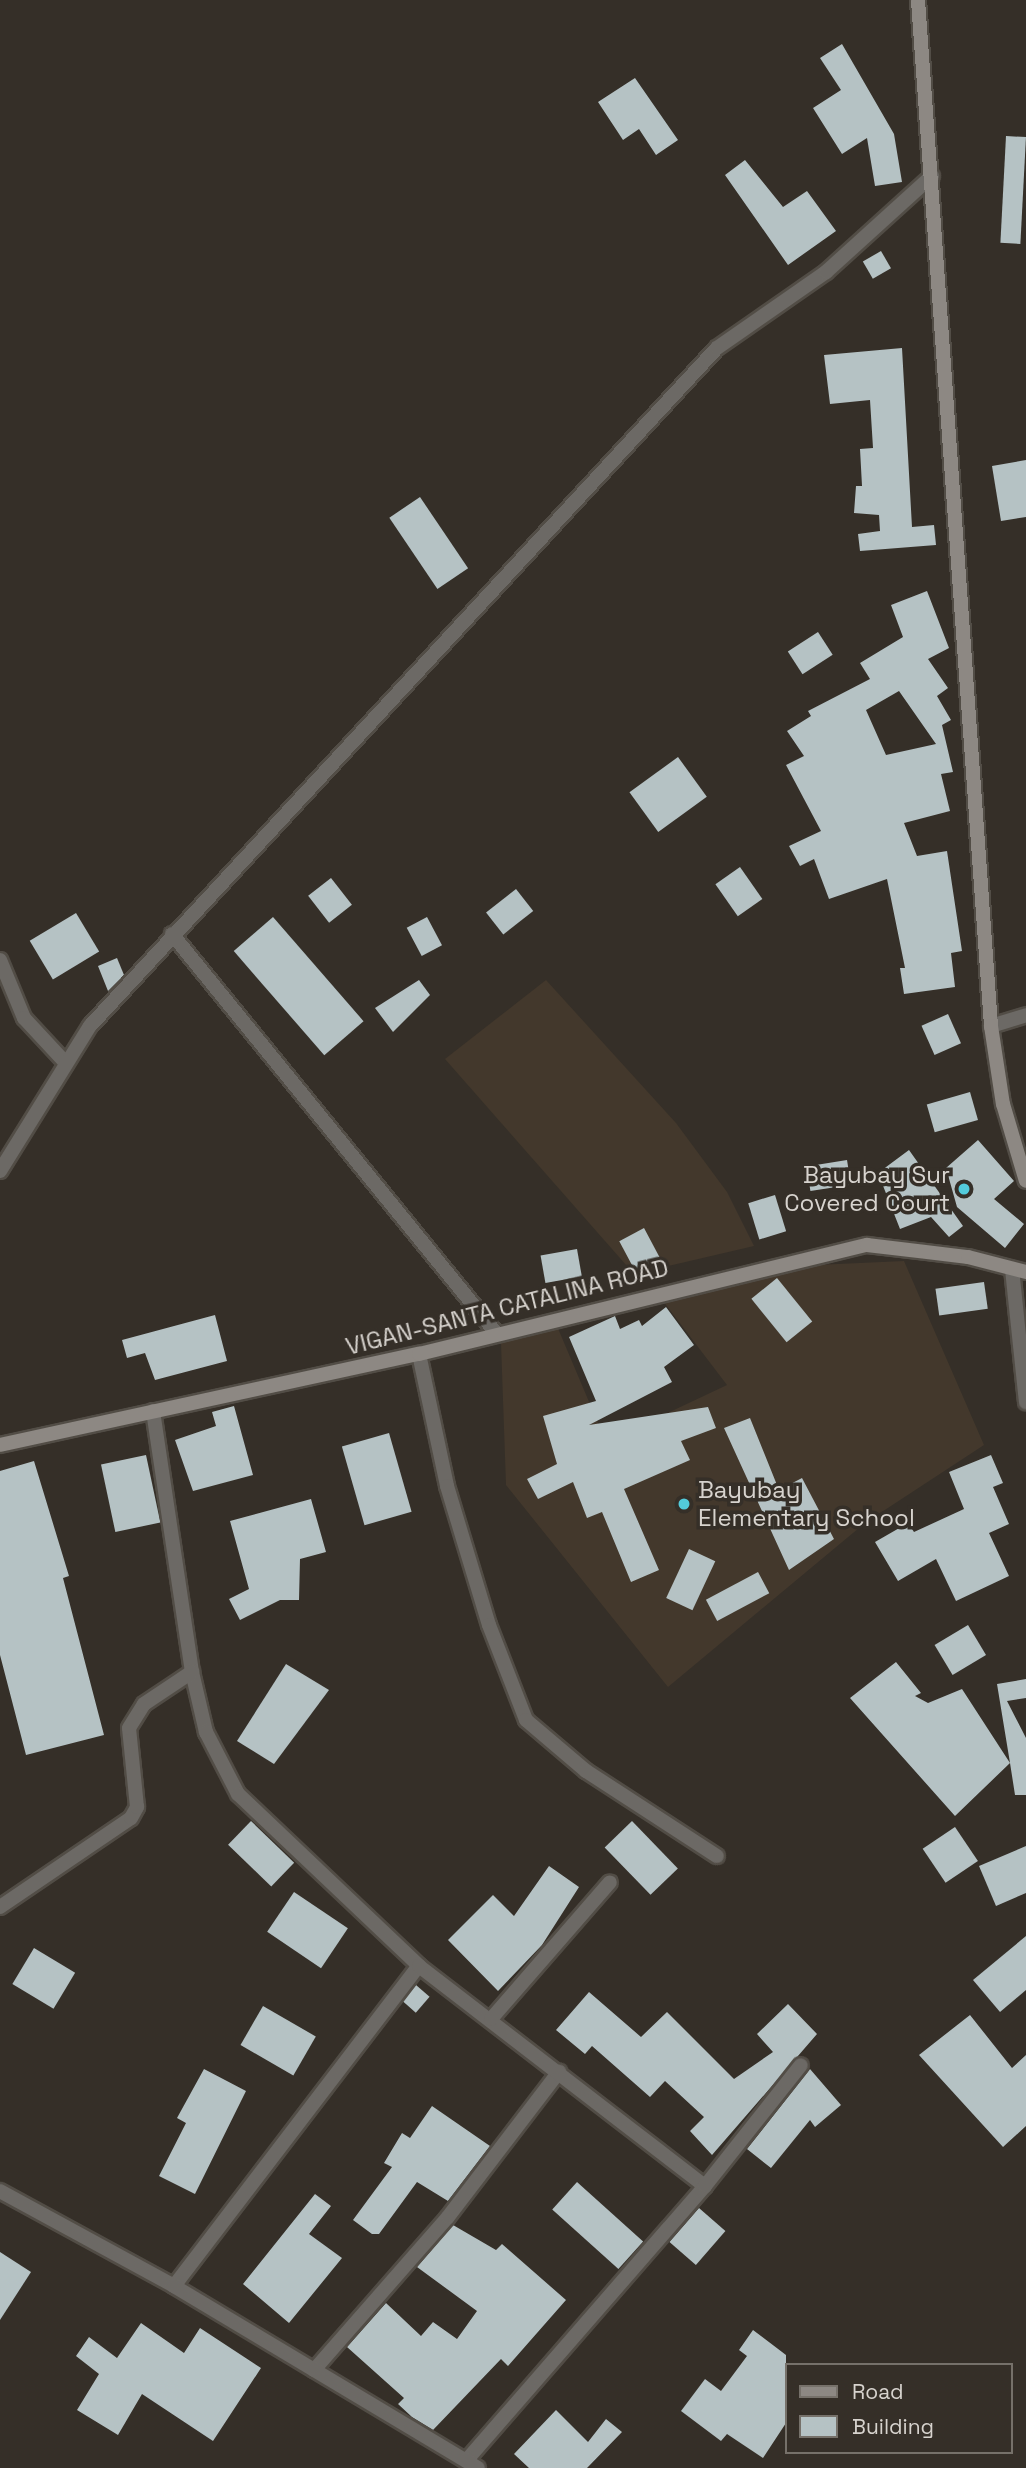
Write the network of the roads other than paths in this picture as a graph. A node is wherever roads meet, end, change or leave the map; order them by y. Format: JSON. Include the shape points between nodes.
{"nodes":[{"id":1,"x":918,"y":0,"type":"edge"},
{"id":2,"x":932,"y":176,"type":"junction"},
{"id":3,"x":172,"y":934,"type":"junction"},
{"id":4,"x":0,"y":960,"type":"edge"},
{"id":5,"x":1026,"y":1015,"type":"edge"},
{"id":6,"x":991,"y":1026,"type":"junction"},
{"id":7,"x":64,"y":1061,"type":"junction"},
{"id":8,"x":0,"y":1171,"type":"edge"},
{"id":9,"x":1026,"y":1181,"type":"edge"},
{"id":10,"x":1019,"y":1270,"type":"edge"},
{"id":11,"x":497,"y":1334,"type":"junction"},
{"id":12,"x":419,"y":1354,"type":"junction"},
{"id":13,"x":1026,"y":1402,"type":"edge"},
{"id":14,"x":153,"y":1411,"type":"junction"},
{"id":15,"x":0,"y":1446,"type":"edge"},
{"id":16,"x":192,"y":1672,"type":"junction"},
{"id":17,"x":717,"y":1856,"type":"dead end"},
{"id":18,"x":610,"y":1882,"type":"dead end"},
{"id":19,"x":0,"y":1907,"type":"edge"},
{"id":20,"x":419,"y":1966,"type":"junction"},
{"id":21,"x":491,"y":2019,"type":"junction"},
{"id":22,"x":801,"y":2065,"type":"dead end"},
{"id":23,"x":559,"y":2072,"type":"junction"},
{"id":24,"x":705,"y":2186,"type":"junction"},
{"id":25,"x":0,"y":2191,"type":"edge"},
{"id":26,"x":174,"y":2286,"type":"junction"},
{"id":27,"x":314,"y":2370,"type":"junction"},
{"id":28,"x":472,"y":2464,"type":"edge"}],
"edges":[{"from":1,"to":2,"type":"main road"},
{"from":2,"to":3,"type":"street","via":[[826,272],[717,348],[364,736]]},
{"from":2,"to":6,"type":"main road"},
{"from":3,"to":7,"type":"street"},
{"from":3,"to":11,"type":"street"},
{"from":4,"to":7,"type":"street","via":[[24,1018]]},
{"from":5,"to":6,"type":"street"},
{"from":6,"to":9,"type":"main road","via":[[1003,1104]]},
{"from":7,"to":8,"type":"street"},
{"from":10,"to":11,"type":"main road","name":"VIGAN-SANTA CATALINA ROAD","via":[[968,1257],[867,1245]]},
{"from":10,"to":13,"type":"street"},
{"from":11,"to":12,"type":"main road","name":"VIGAN-SANTA CATALINA ROAD"},
{"from":12,"to":14,"type":"main road","name":"VIGAN-SANTA CATALINA ROAD"},
{"from":12,"to":17,"type":"street","via":[[447,1486],[489,1625],[526,1720],[586,1772]]},
{"from":14,"to":15,"type":"main road","name":"VIGAN-SANTA CATALINA ROAD"},
{"from":14,"to":16,"type":"street"},
{"from":16,"to":19,"type":"street","via":[[144,1704],[129,1728],[137,1807],[131,1818]]},
{"from":16,"to":20,"type":"street","via":[[206,1732],[238,1794]]},
{"from":18,"to":21,"type":"street"},
{"from":20,"to":21,"type":"street"},
{"from":20,"to":26,"type":"street"},
{"from":21,"to":23,"type":"street"},
{"from":22,"to":24,"type":"street"},
{"from":23,"to":24,"type":"street"},
{"from":23,"to":27,"type":"street","via":[[448,2217]]},
{"from":24,"to":28,"type":"street"},
{"from":25,"to":26,"type":"street"},
{"from":26,"to":27,"type":"street"},
{"from":27,"to":28,"type":"street"}]}
